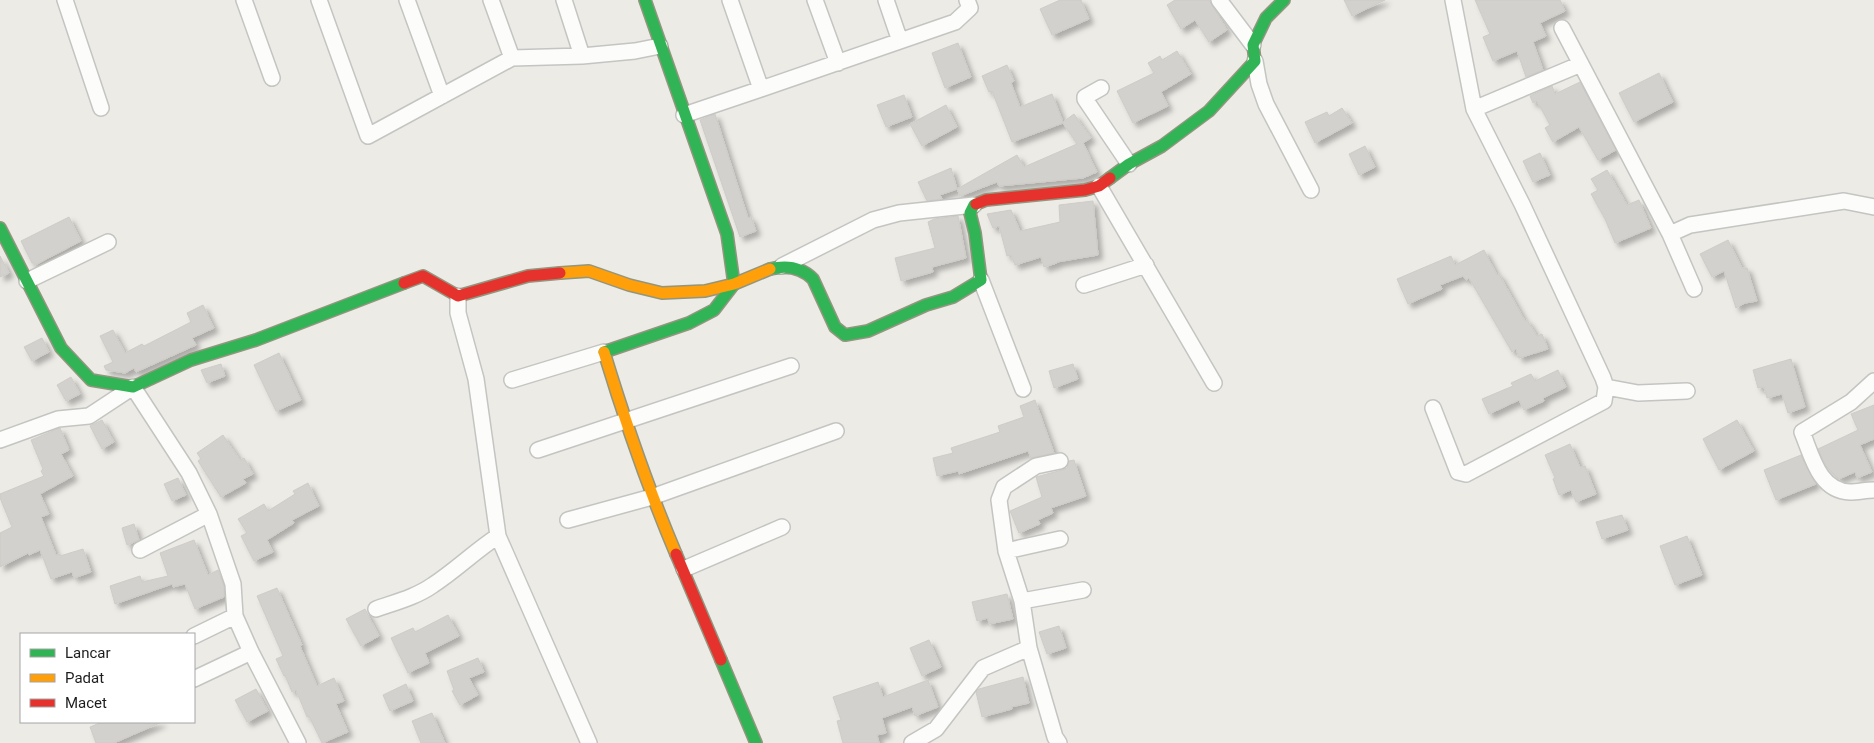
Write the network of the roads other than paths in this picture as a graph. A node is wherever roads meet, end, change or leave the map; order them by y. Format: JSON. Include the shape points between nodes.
{"nodes":[{"id":1,"x":65,"y":0,"type":"edge"},
{"id":2,"x":244,"y":0,"type":"edge"},
{"id":3,"x":319,"y":0,"type":"edge"},
{"id":4,"x":407,"y":0,"type":"edge"},
{"id":5,"x":491,"y":0,"type":"edge"},
{"id":6,"x":564,"y":0,"type":"edge"},
{"id":7,"x":645,"y":0,"type":"edge"},
{"id":8,"x":730,"y":0,"type":"edge"},
{"id":9,"x":815,"y":0,"type":"edge"},
{"id":10,"x":886,"y":0,"type":"edge"},
{"id":11,"x":967,"y":0,"type":"edge"},
{"id":12,"x":1219,"y":0,"type":"edge"},
{"id":13,"x":1284,"y":0,"type":"edge"},
{"id":14,"x":1453,"y":0,"type":"edge"},
{"id":15,"x":1562,"y":28,"type":"dead end"},
{"id":16,"x":900,"y":41,"type":"junction"},
{"id":17,"x":1253,"y":45,"type":"junction"},
{"id":18,"x":660,"y":46,"type":"junction"},
{"id":19,"x":582,"y":56,"type":"junction"},
{"id":20,"x":512,"y":58,"type":"junction"},
{"id":21,"x":1255,"y":61,"type":"junction"},
{"id":22,"x":838,"y":62,"type":"junction"},
{"id":23,"x":1580,"y":64,"type":"junction"},
{"id":24,"x":272,"y":78,"type":"dead end"},
{"id":25,"x":1101,"y":88,"type":"dead end"},
{"id":26,"x":760,"y":89,"type":"junction"},
{"id":27,"x":442,"y":96,"type":"junction"},
{"id":28,"x":101,"y":108,"type":"dead end"},
{"id":29,"x":1474,"y":109,"type":"junction"},
{"id":30,"x":684,"y":115,"type":"junction"},
{"id":31,"x":1128,"y":164,"type":"junction"},
{"id":32,"x":1099,"y":186,"type":"junction"},
{"id":33,"x":1311,"y":190,"type":"dead end"},
{"id":34,"x":974,"y":205,"type":"junction"},
{"id":35,"x":1874,"y":207,"type":"edge"},
{"id":36,"x":0,"y":228,"type":"edge"},
{"id":37,"x":1670,"y":234,"type":"junction"},
{"id":38,"x":108,"y":242,"type":"dead end"},
{"id":39,"x":1146,"y":265,"type":"junction"},
{"id":40,"x":782,"y":266,"type":"junction"},
{"id":41,"x":980,"y":280,"type":"junction"},
{"id":42,"x":27,"y":281,"type":"junction"},
{"id":43,"x":734,"y":284,"type":"junction"},
{"id":44,"x":1084,"y":285,"type":"dead end"},
{"id":45,"x":1694,"y":289,"type":"dead end"},
{"id":46,"x":458,"y":296,"type":"junction"},
{"id":47,"x":604,"y":352,"type":"junction"},
{"id":48,"x":791,"y":366,"type":"dead end"},
{"id":49,"x":512,"y":380,"type":"dead end"},
{"id":50,"x":1874,"y":381,"type":"edge"},
{"id":51,"x":1214,"y":383,"type":"dead end"},
{"id":52,"x":133,"y":387,"type":"junction"},
{"id":53,"x":1606,"y":387,"type":"junction"},
{"id":54,"x":1023,"y":389,"type":"dead end"},
{"id":55,"x":1687,"y":391,"type":"dead end"},
{"id":56,"x":1433,"y":408,"type":"dead end"},
{"id":57,"x":625,"y":422,"type":"junction"},
{"id":58,"x":836,"y":431,"type":"dead end"},
{"id":59,"x":0,"y":440,"type":"edge"},
{"id":60,"x":538,"y":450,"type":"dead end"},
{"id":61,"x":1060,"y":462,"type":"dead end"},
{"id":62,"x":1874,"y":490,"type":"edge"},
{"id":63,"x":652,"y":497,"type":"junction"},
{"id":64,"x":209,"y":514,"type":"junction"},
{"id":65,"x":568,"y":520,"type":"dead end"},
{"id":66,"x":782,"y":527,"type":"dead end"},
{"id":67,"x":498,"y":536,"type":"junction"},
{"id":68,"x":1060,"y":539,"type":"dead end"},
{"id":69,"x":140,"y":550,"type":"dead end"},
{"id":70,"x":1006,"y":550,"type":"junction"},
{"id":71,"x":684,"y":569,"type":"junction"},
{"id":72,"x":1084,"y":590,"type":"dead end"},
{"id":73,"x":1022,"y":601,"type":"junction"},
{"id":74,"x":376,"y":609,"type":"dead end"},
{"id":75,"x":235,"y":616,"type":"junction"},
{"id":76,"x":195,"y":636,"type":"edge"},
{"id":77,"x":1029,"y":648,"type":"junction"},
{"id":78,"x":250,"y":652,"type":"junction"},
{"id":79,"x":195,"y":679,"type":"edge"},
{"id":80,"x":298,"y":743,"type":"edge"},
{"id":81,"x":589,"y":743,"type":"edge"},
{"id":82,"x":756,"y":743,"type":"edge"},
{"id":83,"x":912,"y":743,"type":"edge"},
{"id":84,"x":1059,"y":743,"type":"edge"}],
"edges":[{"from":1,"to":28,"type":"street"},
{"from":2,"to":24,"type":"street"},
{"from":3,"to":27,"type":"street","via":[[368,136]]},
{"from":4,"to":27,"type":"street"},
{"from":5,"to":20,"type":"street"},
{"from":6,"to":19,"type":"street"},
{"from":7,"to":18,"type":"street"},
{"from":8,"to":26,"type":"street"},
{"from":9,"to":22,"type":"street"},
{"from":10,"to":16,"type":"street"},
{"from":11,"to":16,"type":"street","via":[[970,8],[955,22]]},
{"from":12,"to":17,"type":"street"},
{"from":13,"to":17,"type":"street","via":[[1266,18]]},
{"from":14,"to":29,"type":"street"},
{"from":15,"to":23,"type":"street"},
{"from":16,"to":22,"type":"street"},
{"from":17,"to":21,"type":"street"},
{"from":18,"to":19,"type":"street"},
{"from":18,"to":30,"type":"street"},
{"from":19,"to":20,"type":"street"},
{"from":20,"to":27,"type":"street"},
{"from":21,"to":31,"type":"street","via":[[1209,111],[1162,146]]},
{"from":21,"to":33,"type":"street","via":[[1258,84],[1266,104]]},
{"from":22,"to":26,"type":"street"},
{"from":23,"to":29,"type":"street"},
{"from":23,"to":37,"type":"street"},
{"from":25,"to":31,"type":"street","via":[[1085,99]]},
{"from":26,"to":30,"type":"street"},
{"from":29,"to":53,"type":"street","via":[[1530,221]]},
{"from":30,"to":43,"type":"street","via":[[726,234]]},
{"from":31,"to":32,"type":"street"},
{"from":32,"to":34,"type":"street","via":[[986,200]]},
{"from":32,"to":39,"type":"street"},
{"from":34,"to":40,"type":"street","via":[[873,220]]},
{"from":34,"to":41,"type":"street","via":[[970,213]]},
{"from":35,"to":37,"type":"street","via":[[1844,201],[1690,225]]},
{"from":36,"to":42,"type":"street"},
{"from":37,"to":45,"type":"street"},
{"from":38,"to":42,"type":"street"},
{"from":39,"to":44,"type":"street"},
{"from":39,"to":51,"type":"street"},
{"from":40,"to":41,"type":"street","via":[[796,268],[813,279],[835,327],[845,335],[868,331],[926,305],[953,297]]},
{"from":40,"to":43,"type":"street"},
{"from":41,"to":54,"type":"street"},
{"from":42,"to":52,"type":"street","via":[[62,348],[92,380]]},
{"from":43,"to":46,"type":"street","via":[[705,291],[662,293],[588,271],[528,276]]},
{"from":43,"to":47,"type":"street","via":[[714,310],[689,323]]},
{"from":46,"to":52,"type":"street","via":[[422,276],[256,340],[192,360]]},
{"from":46,"to":67,"type":"street","via":[[458,313],[476,379]]},
{"from":47,"to":49,"type":"street"},
{"from":47,"to":57,"type":"street"},
{"from":48,"to":57,"type":"street"},
{"from":50,"to":62,"type":"street","via":[[1851,402],[1802,432],[1824,481],[1833,489],[1850,492]]},
{"from":52,"to":59,"type":"street","via":[[90,416],[58,419]]},
{"from":52,"to":64,"type":"street","via":[[189,473]]},
{"from":53,"to":55,"type":"street","via":[[1638,393]]},
{"from":53,"to":56,"type":"street","via":[[1604,401],[1466,474],[1458,472]]},
{"from":57,"to":60,"type":"street"},
{"from":57,"to":63,"type":"street"},
{"from":58,"to":63,"type":"street"},
{"from":61,"to":70,"type":"street","via":[[1036,466],[1004,487],[999,500]]},
{"from":63,"to":65,"type":"street"},
{"from":63,"to":71,"type":"street"},
{"from":64,"to":69,"type":"street"},
{"from":64,"to":75,"type":"street","via":[[233,584]]},
{"from":66,"to":71,"type":"street"},
{"from":67,"to":74,"type":"street","via":[[434,585],[417,595]]},
{"from":67,"to":81,"type":"street"},
{"from":68,"to":70,"type":"street"},
{"from":70,"to":73,"type":"street"},
{"from":71,"to":82,"type":"street"},
{"from":72,"to":73,"type":"street"},
{"from":73,"to":77,"type":"street"},
{"from":75,"to":76,"type":"street"},
{"from":75,"to":78,"type":"street"},
{"from":77,"to":83,"type":"street","via":[[983,668],[936,729]]},
{"from":77,"to":84,"type":"street"},
{"from":78,"to":79,"type":"street"},
{"from":78,"to":80,"type":"street"}]}
